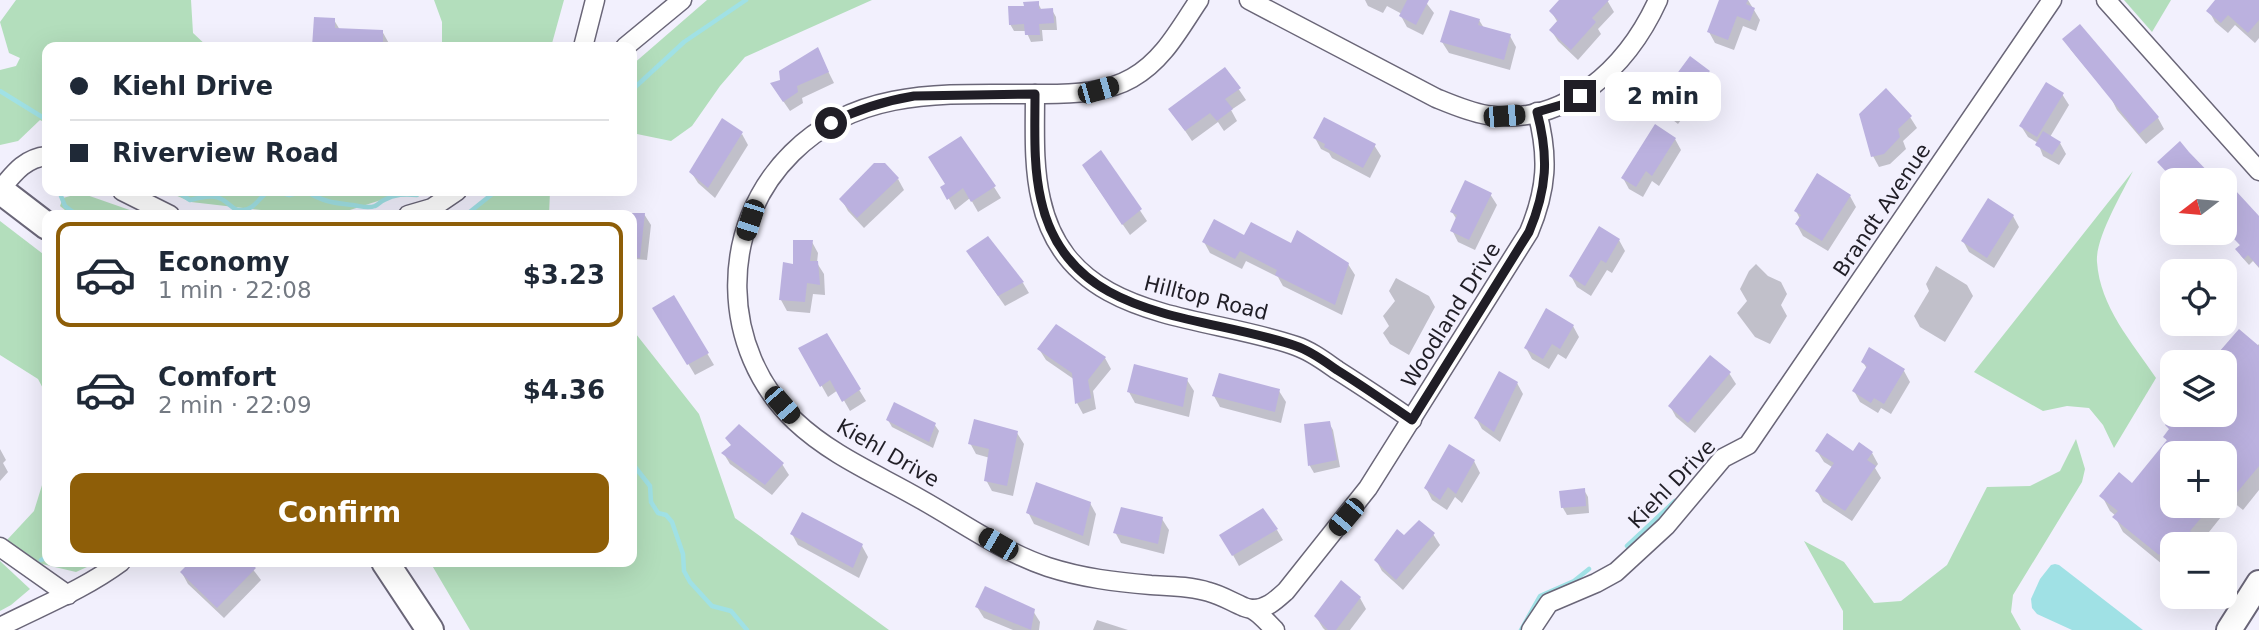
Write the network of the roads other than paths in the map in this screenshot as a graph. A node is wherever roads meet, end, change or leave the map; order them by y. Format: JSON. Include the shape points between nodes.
{"nodes":[{"id":1,"x":594,"y":0,"type":"edge"},
{"id":2,"x":682,"y":0,"type":"edge"},
{"id":3,"x":1199,"y":0,"type":"edge"},
{"id":4,"x":1249,"y":0,"type":"edge"},
{"id":5,"x":1658,"y":0,"type":"edge"},
{"id":6,"x":2052,"y":0,"type":"edge"},
{"id":7,"x":2106,"y":0,"type":"edge"},
{"id":8,"x":584,"y":42,"type":"edge"},
{"id":9,"x":631,"y":42,"type":"edge"},
{"id":10,"x":1035,"y":94,"type":"junction"},
{"id":11,"x":1537,"y":112,"type":"junction"},
{"id":12,"x":42,"y":157,"type":"edge"},
{"id":13,"x":2259,"y":171,"type":"edge"},
{"id":14,"x":0,"y":190,"type":"edge"},
{"id":15,"x":132,"y":196,"type":"edge"},
{"id":16,"x":450,"y":196,"type":"edge"},
{"id":17,"x":160,"y":210,"type":"edge"},
{"id":18,"x":425,"y":210,"type":"edge"},
{"id":19,"x":42,"y":222,"type":"edge"},
{"id":20,"x":1412,"y":420,"type":"junction"},
{"id":21,"x":1748,"y":445,"type":"joint"},
{"id":22,"x":0,"y":547,"type":"edge"},
{"id":23,"x":114,"y":567,"type":"edge"},
{"id":24,"x":388,"y":567,"type":"edge"},
{"id":25,"x":2259,"y":583,"type":"edge"},
{"id":26,"x":68,"y":595,"type":"junction"},
{"id":27,"x":1253,"y":609,"type":"junction"},
{"id":28,"x":0,"y":627,"type":"edge"},
{"id":29,"x":430,"y":630,"type":"edge"},
{"id":30,"x":1275,"y":630,"type":"edge"},
{"id":31,"x":1531,"y":630,"type":"edge"},
{"id":32,"x":2229,"y":630,"type":"edge"}],
"edges":[{"from":1,"to":8,"type":"street"},
{"from":2,"to":9,"type":"street"},
{"from":3,"to":10,"type":"street","name":"Kiehl Drive","via":[[1170,44],[1136,76],[1098,90]]},
{"from":4,"to":11,"type":"street","via":[[1436,99],[1489,115]]},
{"from":5,"to":11,"type":"street","via":[[1631,45],[1597,84],[1561,105]]},
{"from":6,"to":21,"type":"street","name":"Brandt Avenue"},
{"from":7,"to":13,"type":"street"},
{"from":10,"to":20,"type":"street","name":"Hilltop Road","via":[[1040,198],[1056,240],[1081,272],[1138,306],[1298,346]]},
{"from":10,"to":27,"type":"street","name":"Kiehl Drive","via":[[895,99],[839,119],[793,152],[764,190],[742,245],[737,307],[756,371],[795,421],[835,452],[1021,556],[1096,579],[1208,592]]},
{"from":11,"to":20,"type":"street","name":"Woodland Drive","via":[[1546,153],[1540,206],[1529,232]]},
{"from":12,"to":14,"type":"street","via":[[23,164]]},
{"from":14,"to":19,"type":"main road"},
{"from":15,"to":17,"type":"street"},
{"from":16,"to":18,"type":"street"},
{"from":20,"to":27,"type":"street","name":"Woodland Drive","via":[[1368,488],[1303,573],[1271,604]]},
{"from":21,"to":31,"type":"street","name":"Kiehl Drive","via":[[1723,458],[1666,526],[1616,572],[1549,603]]},
{"from":22,"to":26,"type":"street"},
{"from":23,"to":26,"type":"street"},
{"from":24,"to":29,"type":"main road"},
{"from":25,"to":32,"type":"main road"},
{"from":26,"to":28,"type":"street"},
{"from":27,"to":30,"type":"street","name":"Kiehl Drive"}]}
